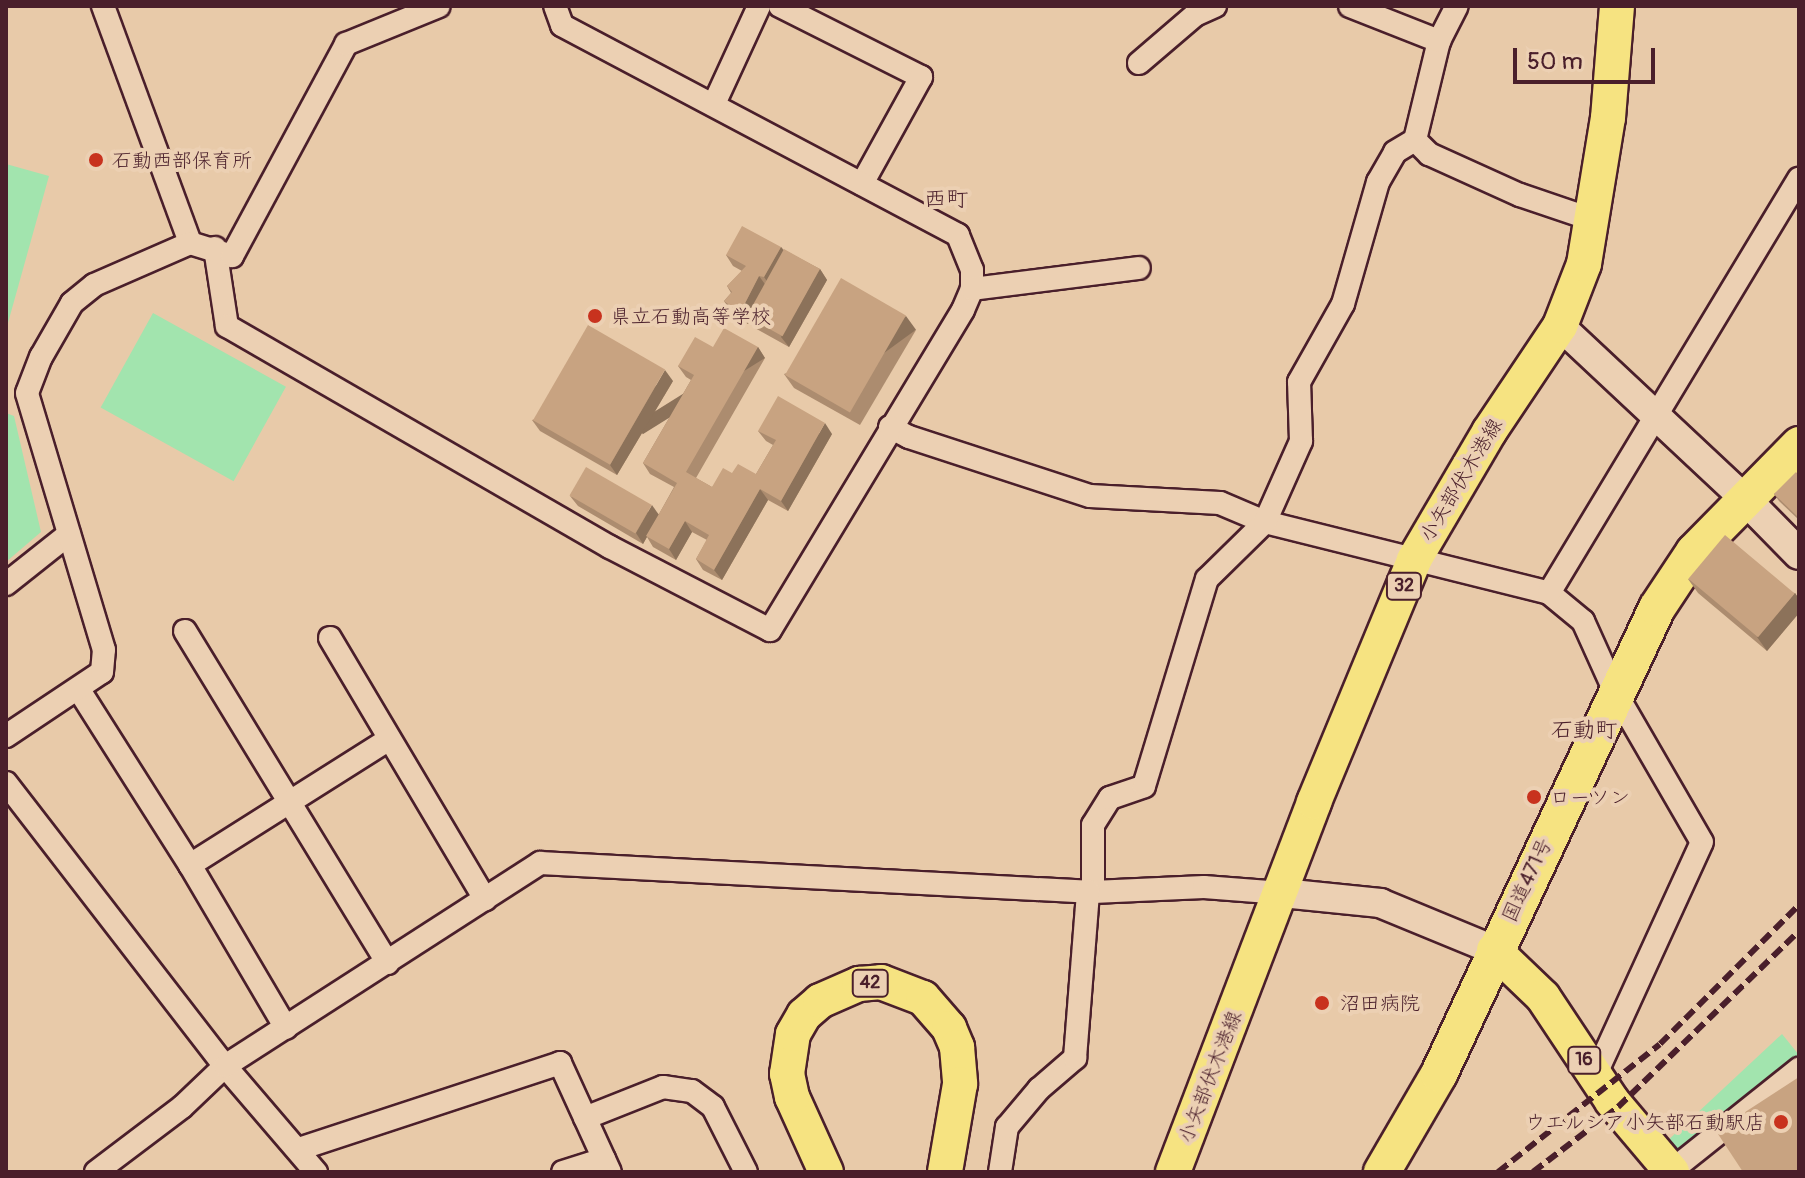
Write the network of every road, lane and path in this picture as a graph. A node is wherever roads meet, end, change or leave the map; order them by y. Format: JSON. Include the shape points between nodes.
{"nodes":[{"id":1,"x":103,"y":6,"type":"edge"},
{"id":2,"x":439,"y":6,"type":"edge"},
{"id":3,"x":555,"y":6,"type":"edge"},
{"id":4,"x":759,"y":6,"type":"edge"},
{"id":5,"x":780,"y":6,"type":"edge"},
{"id":6,"x":1215,"y":6,"type":"edge"},
{"id":7,"x":1350,"y":6,"type":"edge"},
{"id":8,"x":1457,"y":6,"type":"edge"},
{"id":9,"x":1617,"y":6,"type":"edge"},
{"id":10,"x":1439,"y":41,"type":"junction"},
{"id":11,"x":1139,"y":63,"type":"dead end"},
{"id":12,"x":714,"y":104,"type":"junction"},
{"id":13,"x":1415,"y":140,"type":"junction"},
{"id":14,"x":1799,"y":179,"type":"edge"},
{"id":15,"x":862,"y":184,"type":"junction"},
{"id":16,"x":1591,"y":219,"type":"junction"},
{"id":17,"x":190,"y":243,"type":"junction"},
{"id":18,"x":215,"y":248,"type":"junction"},
{"id":19,"x":1139,"y":268,"type":"dead end"},
{"id":20,"x":972,"y":289,"type":"junction"},
{"id":21,"x":1560,"y":326,"type":"junction"},
{"id":22,"x":1658,"y":416,"type":"junction"},
{"id":23,"x":890,"y":427,"type":"junction"},
{"id":24,"x":1799,"y":445,"type":"edge"},
{"id":25,"x":1744,"y":498,"type":"junction"},
{"id":26,"x":1265,"y":522,"type":"junction"},
{"id":27,"x":69,"y":534,"type":"junction"},
{"id":28,"x":1799,"y":554,"type":"edge"},
{"id":29,"x":1414,"y":560,"type":"junction"},
{"id":30,"x":6,"y":584,"type":"edge"},
{"id":31,"x":1549,"y":593,"type":"junction"},
{"id":32,"x":185,"y":631,"type":"dead end"},
{"id":33,"x":330,"y":638,"type":"dead end"},
{"id":34,"x":79,"y":690,"type":"junction"},
{"id":35,"x":1615,"y":692,"type":"junction"},
{"id":36,"x":6,"y":736,"type":"edge"},
{"id":37,"x":388,"y":740,"type":"junction"},
{"id":38,"x":6,"y":783,"type":"edge"},
{"id":39,"x":289,"y":802,"type":"junction"},
{"id":40,"x":190,"y":865,"type":"junction"},
{"id":41,"x":1090,"y":892,"type":"junction"},
{"id":42,"x":1282,"y":893,"type":"junction"},
{"id":43,"x":485,"y":899,"type":"junction"},
{"id":44,"x":1494,"y":950,"type":"junction"},
{"id":45,"x":388,"y":963,"type":"junction"},
{"id":46,"x":286,"y":1028,"type":"junction"},
{"id":47,"x":225,"y":1066,"type":"junction"},
{"id":48,"x":1799,"y":1069,"type":"edge"},
{"id":49,"x":1595,"y":1076,"type":"junction"},
{"id":50,"x":585,"y":1118,"type":"junction"},
{"id":51,"x":299,"y":1149,"type":"junction"},
{"id":52,"x":607,"y":1166,"type":"edge"},
{"id":53,"x":1662,"y":1168,"type":"edge"},
{"id":54,"x":96,"y":1172,"type":"edge"},
{"id":55,"x":316,"y":1172,"type":"edge"},
{"id":56,"x":563,"y":1172,"type":"edge"},
{"id":57,"x":746,"y":1172,"type":"edge"},
{"id":58,"x":826,"y":1172,"type":"edge"},
{"id":59,"x":945,"y":1172,"type":"edge"},
{"id":60,"x":1000,"y":1172,"type":"edge"},
{"id":61,"x":1173,"y":1172,"type":"edge"},
{"id":62,"x":1382,"y":1172,"type":"edge"}],
"edges":[{"from":1,"to":17,"type":"street"},
{"from":2,"to":18,"type":"street","via":[[346,44],[232,256]]},
{"from":3,"to":12,"type":"street","via":[[562,25]]},
{"from":4,"to":12,"type":"street"},
{"from":5,"to":15,"type":"street","via":[[921,77]]},
{"from":6,"to":11,"type":"street","via":[[1195,15]]},
{"from":7,"to":10,"type":"street"},
{"from":8,"to":10,"type":"street"},
{"from":9,"to":16,"type":"main road","name":"小矢部伏木港線","number":"32","via":[[1608,118]]},
{"from":10,"to":13,"type":"street"},
{"from":12,"to":15,"type":"street"},
{"from":13,"to":16,"type":"street","via":[[1429,154],[1520,195]]},
{"from":13,"to":26,"type":"street","via":[[1395,152],[1378,182],[1343,304],[1299,382],[1301,441]]},
{"from":14,"to":22,"type":"street"},
{"from":15,"to":20,"type":"street","via":[[958,235],[972,270]]},
{"from":16,"to":21,"type":"main road","name":"小矢部伏木港線","number":"32","via":[[1584,264]]},
{"from":17,"to":18,"type":"street"},
{"from":17,"to":27,"type":"street","via":[[94,285],[72,303],[41,357],[27,393]]},
{"from":18,"to":23,"type":"street","via":[[227,326],[610,547],[770,630]]},
{"from":19,"to":20,"type":"street"},
{"from":20,"to":23,"type":"street"},
{"from":21,"to":22,"type":"street"},
{"from":21,"to":29,"type":"main road","name":"小矢部伏木港線","number":"32","via":[[1489,432]]},
{"from":22,"to":25,"type":"street"},
{"from":22,"to":31,"type":"street"},
{"from":23,"to":26,"type":"street","via":[[1090,496],[1220,503]]},
{"from":24,"to":25,"type":"highway","name":"国道471号"},
{"from":25,"to":28,"type":"main road"},
{"from":25,"to":35,"type":"highway","name":"国道471号","via":[[1694,552],[1657,608]]},
{"from":26,"to":29,"type":"street"},
{"from":26,"to":41,"type":"street","via":[[1207,579],[1144,786],[1110,798],[1093,825]]},
{"from":27,"to":30,"type":"street"},
{"from":27,"to":34,"type":"street","via":[[104,650],[102,672]]},
{"from":29,"to":31,"type":"street"},
{"from":29,"to":42,"type":"main road","name":"小矢部伏木港線","number":"32"},
{"from":31,"to":35,"type":"street","via":[[1583,621]]},
{"from":32,"to":39,"type":"street"},
{"from":33,"to":37,"type":"street"},
{"from":34,"to":36,"type":"street"},
{"from":34,"to":40,"type":"street"},
{"from":35,"to":44,"type":"highway","name":"国道471号"},
{"from":35,"to":49,"type":"street","via":[[1702,842]]},
{"from":37,"to":39,"type":"street"},
{"from":37,"to":43,"type":"street"},
{"from":38,"to":47,"type":"street"},
{"from":39,"to":40,"type":"street"},
{"from":39,"to":45,"type":"street"},
{"from":40,"to":46,"type":"street"},
{"from":41,"to":42,"type":"street","via":[[1204,887]]},
{"from":41,"to":43,"type":"street","via":[[540,863]]},
{"from":41,"to":60,"type":"street","via":[[1075,1058],[1007,1127]]},
{"from":42,"to":44,"type":"street","via":[[1380,903]]},
{"from":42,"to":61,"type":"main road","name":"小矢部伏木港線","number":"32"},
{"from":43,"to":45,"type":"street"},
{"from":44,"to":49,"type":"main road","number":"16","via":[[1543,997]]},
{"from":44,"to":62,"type":"highway","name":"国道471号","via":[[1439,1074]]},
{"from":45,"to":46,"type":"street"},
{"from":46,"to":47,"type":"street"},
{"from":47,"to":51,"type":"street"},
{"from":47,"to":54,"type":"street","via":[[182,1107]]},
{"from":48,"to":53,"type":"street"},
{"from":49,"to":53,"type":"main road","number":"16"},
{"from":50,"to":51,"type":"street","via":[[560,1063]]},
{"from":50,"to":52,"type":"street"},
{"from":50,"to":57,"type":"street","via":[[663,1087],[692,1091],[713,1107]]},
{"from":51,"to":55,"type":"street"},
{"from":52,"to":56,"type":"street"},
{"from":58,"to":59,"type":"main road","number":"42","via":[[792,1097],[787,1074],[793,1034],[820,1001],[838,991],[881,982],[923,998],[957,1047],[960,1084]]}]}
